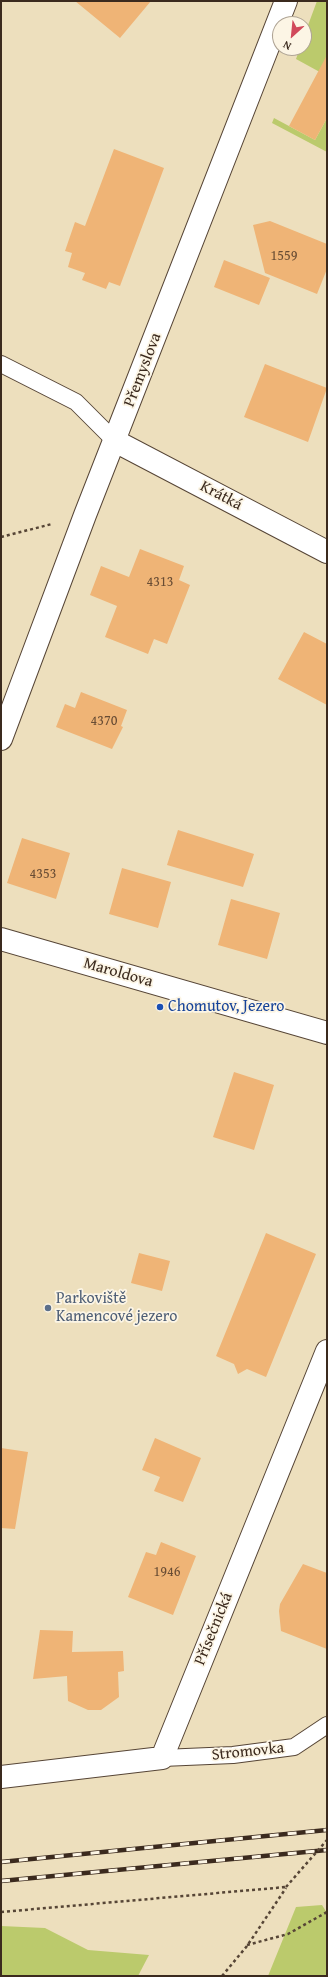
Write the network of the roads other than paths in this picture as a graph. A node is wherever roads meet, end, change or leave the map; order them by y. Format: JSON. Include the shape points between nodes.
{"nodes":[{"id":1,"x":286,"y":1,"type":"edge"},
{"id":2,"x":1,"y":364,"type":"edge"},
{"id":3,"x":115,"y":441,"type":"junction"},
{"id":4,"x":327,"y":552,"type":"edge"},
{"id":5,"x":1,"y":740,"type":"edge"},
{"id":6,"x":1,"y":939,"type":"edge"},
{"id":7,"x":327,"y":1033,"type":"edge"},
{"id":8,"x":327,"y":1351,"type":"edge"},
{"id":9,"x":327,"y":1725,"type":"edge"},
{"id":10,"x":162,"y":1758,"type":"junction"},
{"id":11,"x":1,"y":1777,"type":"edge"}],
"edges":[{"from":1,"to":3,"type":"street","name":"Přemyslova"},
{"from":2,"to":3,"type":"lane","via":[[76,402]]},
{"from":3,"to":4,"type":"street","name":"Krátká"},
{"from":3,"to":5,"type":"street","name":"Přemyslova","via":[[85,514]]},
{"from":6,"to":7,"type":"street","name":"Maroldova"},
{"from":8,"to":10,"type":"street","name":"Přísečnická"},
{"from":9,"to":10,"type":"lane","name":"Stromovka","via":[[294,1747],[233,1755]]},
{"from":10,"to":11,"type":"street"}]}
